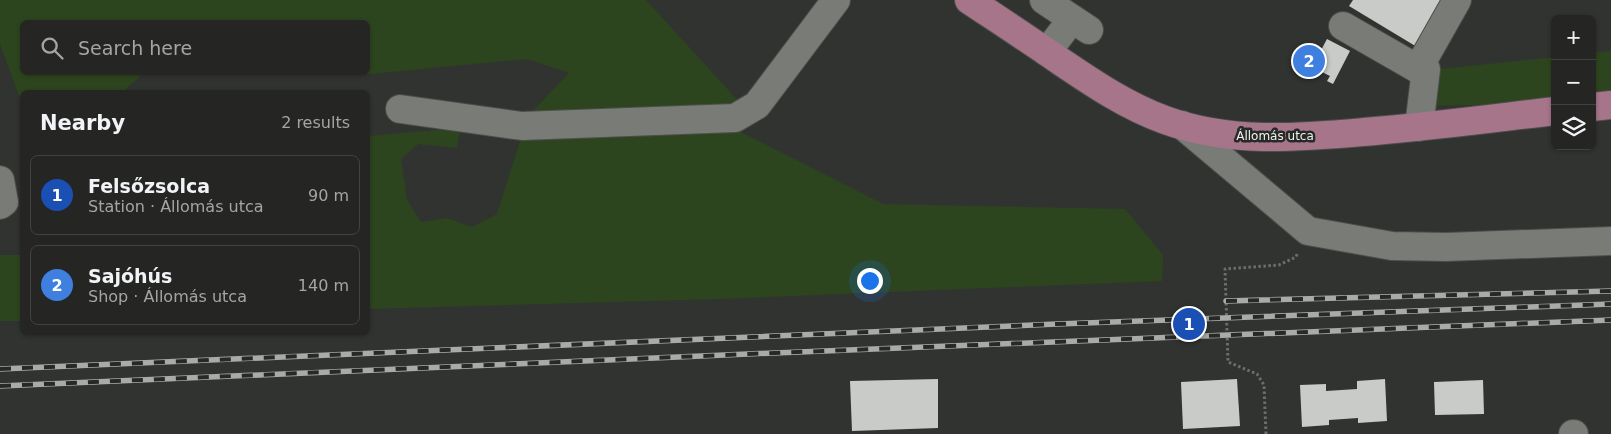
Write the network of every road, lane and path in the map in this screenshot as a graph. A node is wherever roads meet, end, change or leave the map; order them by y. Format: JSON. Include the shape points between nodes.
{"nodes":[{"id":1,"x":836,"y":0,"type":"edge"},
{"id":2,"x":969,"y":0,"type":"edge"},
{"id":3,"x":1044,"y":0,"type":"edge"},
{"id":4,"x":1457,"y":0,"type":"edge"},
{"id":5,"x":1344,"y":26,"type":"dead end"},
{"id":6,"x":1047,"y":52,"type":"junction"},
{"id":7,"x":1418,"y":69,"type":"junction"},
{"id":8,"x":1611,"y":105,"type":"edge"},
{"id":9,"x":1596,"y":107,"type":"edge"},
{"id":10,"x":400,"y":109,"type":"dead end"},
{"id":11,"x":1551,"y":112,"type":"edge"},
{"id":12,"x":1182,"y":126,"type":"junction"},
{"id":13,"x":1419,"y":127,"type":"junction"},
{"id":14,"x":0,"y":180,"type":"edge"},
{"id":15,"x":0,"y":205,"type":"edge"},
{"id":16,"x":1308,"y":231,"type":"junction"},
{"id":17,"x":1611,"y":241,"type":"edge"},
{"id":18,"x":1266,"y":434,"type":"edge"}],
"edges":[{"from":1,"to":10,"type":"street","via":[[757,105],[735,118],[522,126]]},
{"from":2,"to":6,"type":"main road","name":"Állomás utca"},
{"from":3,"to":6,"type":"street","via":[[1080,24]]},
{"from":4,"to":7,"type":"street"},
{"from":5,"to":7,"type":"street"},
{"from":6,"to":12,"type":"main road","name":"Állomás utca","via":[[1128,103]]},
{"from":7,"to":13,"type":"street","via":[[1426,70]]},
{"from":8,"to":9,"type":"main road"},
{"from":11,"to":13,"type":"main road","name":"Állomás utca"},
{"from":12,"to":13,"type":"main road","name":"Állomás utca","via":[[1217,134],[1269,138]]},
{"from":12,"to":16,"type":"street"},
{"from":14,"to":15,"type":"street","via":[[4,202]]},
{"from":16,"to":17,"type":"street","via":[[1392,246]]},
{"from":16,"to":18,"type":"path","via":[[1296,257],[1279,265],[1225,269],[1228,362],[1257,374],[1264,385]]}]}
